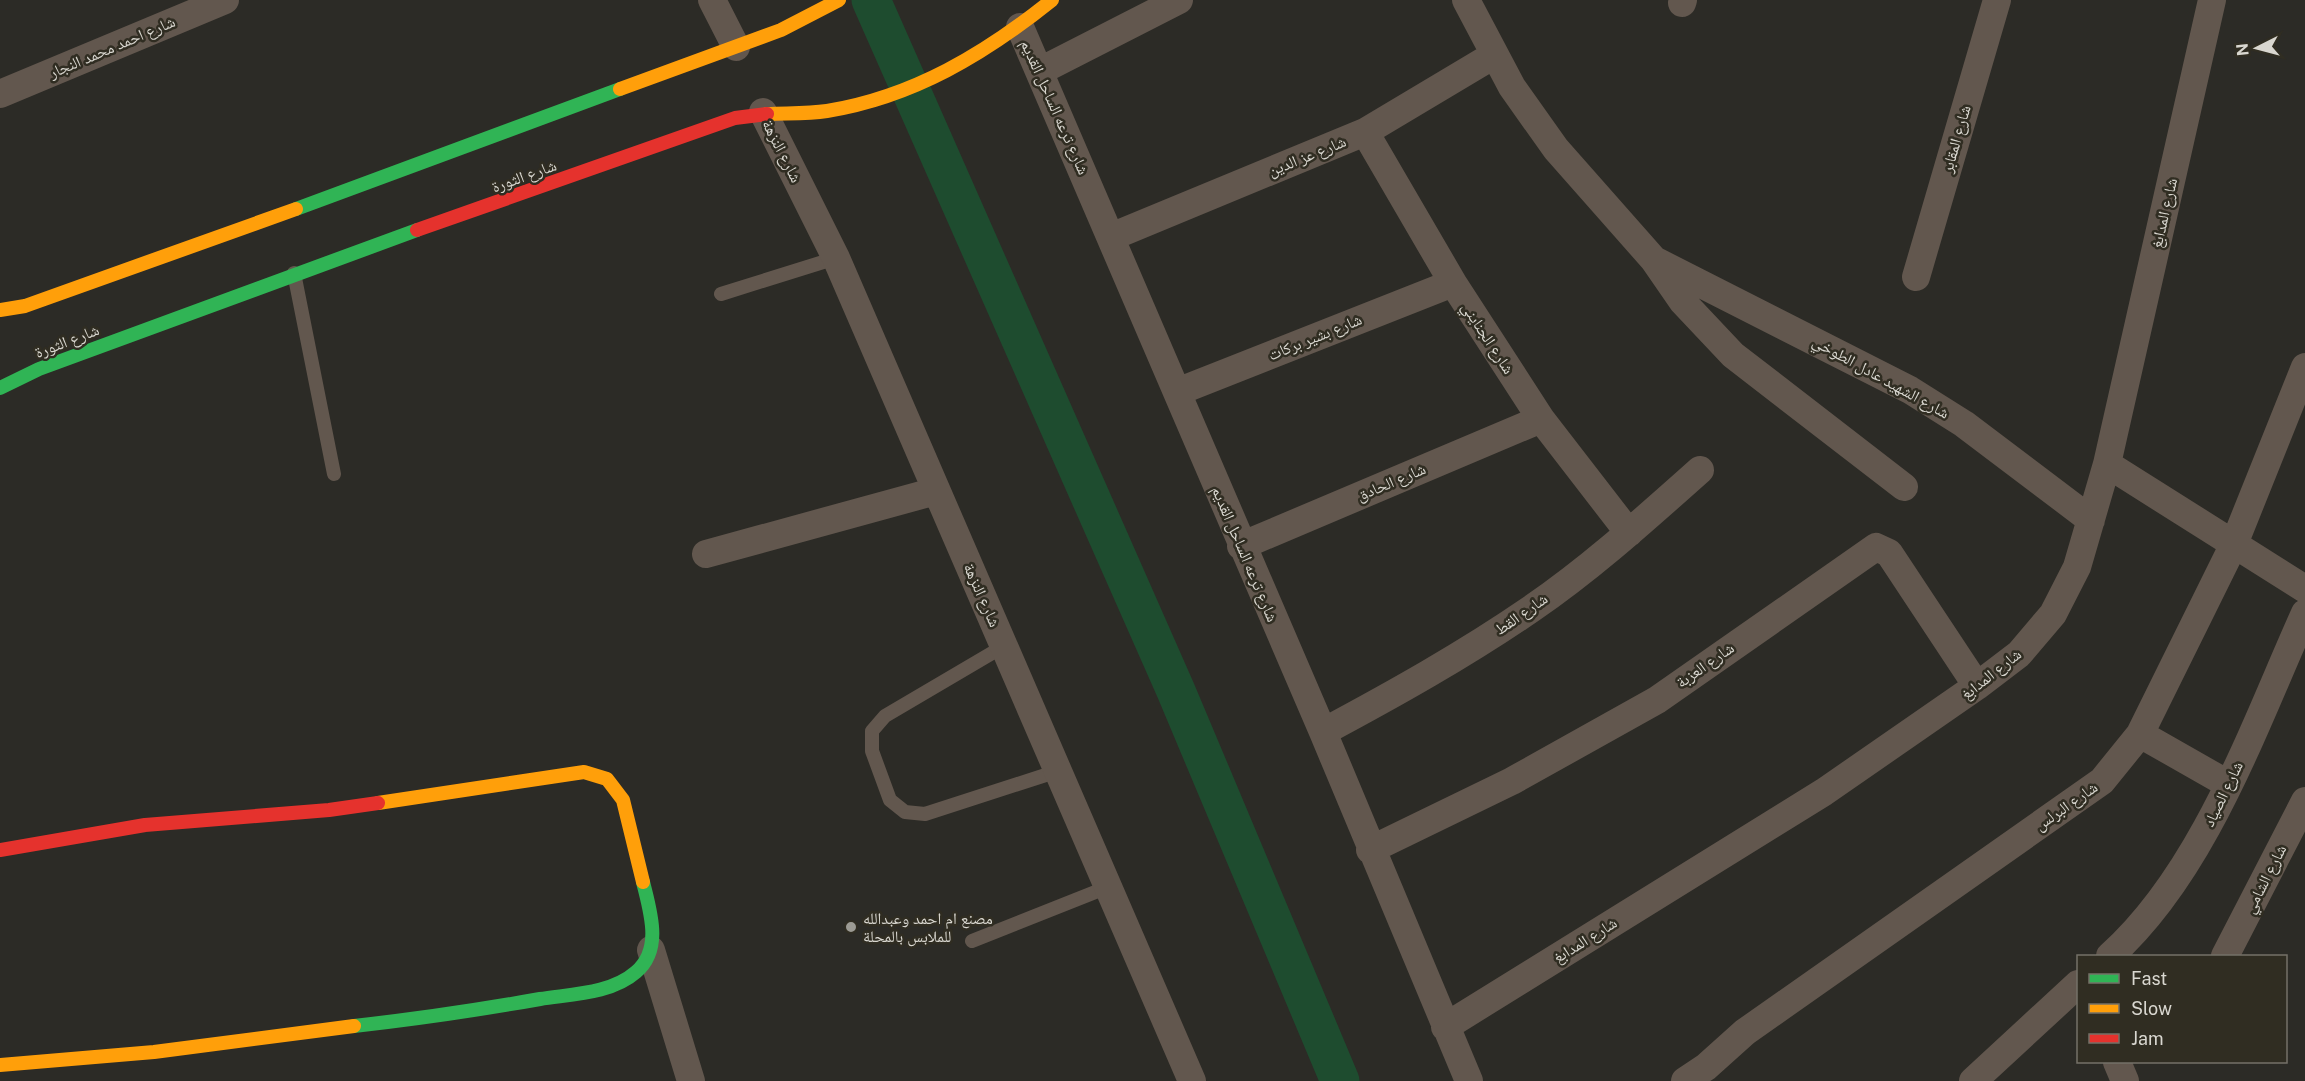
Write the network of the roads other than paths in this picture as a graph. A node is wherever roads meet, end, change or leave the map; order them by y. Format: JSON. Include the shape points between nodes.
{"nodes":[{"id":1,"x":225,"y":0,"type":"edge"},
{"id":2,"x":712,"y":0,"type":"edge"},
{"id":3,"x":838,"y":0,"type":"edge"},
{"id":4,"x":1052,"y":0,"type":"edge"},
{"id":5,"x":1179,"y":0,"type":"edge"},
{"id":6,"x":1466,"y":0,"type":"edge"},
{"id":7,"x":1997,"y":0,"type":"edge"},
{"id":8,"x":2212,"y":0,"type":"edge"},
{"id":9,"x":1020,"y":27,"type":"junction"},
{"id":10,"x":736,"y":47,"type":"junction"},
{"id":11,"x":1494,"y":55,"type":"junction"},
{"id":12,"x":1040,"y":71,"type":"junction"},
{"id":13,"x":0,"y":94,"type":"edge"},
{"id":14,"x":763,"y":112,"type":"junction"},
{"id":15,"x":1365,"y":132,"type":"junction"},
{"id":16,"x":1111,"y":237,"type":"junction"},
{"id":17,"x":836,"y":258,"type":"junction"},
{"id":18,"x":1654,"y":260,"type":"junction"},
{"id":19,"x":294,"y":273,"type":"junction"},
{"id":20,"x":1916,"y":277,"type":"dead end"},
{"id":21,"x":1453,"y":283,"type":"junction"},
{"id":22,"x":721,"y":294,"type":"dead end"},
{"id":23,"x":0,"y":310,"type":"edge"},
{"id":24,"x":2305,"y":367,"type":"edge"},
{"id":25,"x":0,"y":387,"type":"edge"},
{"id":26,"x":1177,"y":392,"type":"junction"},
{"id":27,"x":1540,"y":419,"type":"junction"},
{"id":28,"x":2107,"y":464,"type":"junction"},
{"id":29,"x":1700,"y":471,"type":"dead end"},
{"id":30,"x":334,"y":474,"type":"dead end"},
{"id":31,"x":1904,"y":487,"type":"dead end"},
{"id":32,"x":936,"y":491,"type":"junction"},
{"id":33,"x":2091,"y":520,"type":"junction"},
{"id":34,"x":1629,"y":533,"type":"junction"},
{"id":35,"x":2234,"y":544,"type":"junction"},
{"id":36,"x":1241,"y":546,"type":"junction"},
{"id":37,"x":706,"y":554,"type":"dead end"},
{"id":38,"x":2305,"y":589,"type":"edge"},
{"id":39,"x":2305,"y":613,"type":"edge"},
{"id":40,"x":1004,"y":646,"type":"junction"},
{"id":41,"x":1977,"y":686,"type":"junction"},
{"id":42,"x":1323,"y":732,"type":"junction"},
{"id":43,"x":2140,"y":734,"type":"junction"},
{"id":44,"x":1058,"y":771,"type":"junction"},
{"id":45,"x":2228,"y":784,"type":"junction"},
{"id":46,"x":2305,"y":801,"type":"edge"},
{"id":47,"x":0,"y":850,"type":"edge"},
{"id":48,"x":1370,"y":850,"type":"junction"},
{"id":49,"x":1108,"y":887,"type":"junction"},
{"id":50,"x":972,"y":941,"type":"dead end"},
{"id":51,"x":651,"y":950,"type":"junction"},
{"id":52,"x":2112,"y":955,"type":"edge"},
{"id":53,"x":2226,"y":955,"type":"edge"},
{"id":54,"x":2077,"y":986,"type":"edge"},
{"id":55,"x":1445,"y":1027,"type":"junction"},
{"id":56,"x":2117,"y":1063,"type":"edge"},
{"id":57,"x":0,"y":1065,"type":"edge"},
{"id":58,"x":691,"y":1081,"type":"edge"},
{"id":59,"x":1192,"y":1081,"type":"edge"},
{"id":60,"x":1469,"y":1081,"type":"edge"},
{"id":61,"x":1685,"y":1081,"type":"edge"},
{"id":62,"x":1973,"y":1081,"type":"edge"},
{"id":63,"x":2125,"y":1081,"type":"edge"}],
"edges":[{"from":1,"to":13,"type":"street","name":"شارع احمد محمد النجار"},
{"from":2,"to":10,"type":"street"},
{"from":3,"to":10,"type":"main road","via":[[781,30]]},
{"from":4,"to":9,"type":"main road","name":"شارع الثورة"},
{"from":5,"to":12,"type":"street"},
{"from":6,"to":11,"type":"street","name":"شارع الشهيد عادل الطوخي"},
{"from":7,"to":20,"type":"street","name":"شارع المقابر"},
{"from":8,"to":28,"type":"street","name":"شارع المدابغ"},
{"from":9,"to":12,"type":"street","name":"شارع ترعه الساحل القديم"},
{"from":9,"to":14,"type":"main road","name":"شارع الثورة","via":[[976,57],[908,89],[825,111]]},
{"from":10,"to":23,"type":"main road","via":[[135,268],[25,306]]},
{"from":11,"to":15,"type":"street","name":"شارع عز الدين"},
{"from":11,"to":18,"type":"street","name":"شارع الشهيد عادل الطوخي","via":[[1556,149]]},
{"from":12,"to":16,"type":"street","name":"شارع ترعه الساحل القديم"},
{"from":14,"to":17,"type":"street","name":"شارع النزهة"},
{"from":14,"to":19,"type":"main road","name":"شارع الثورة","via":[[735,118]]},
{"from":15,"to":16,"type":"street","name":"شارع عز الدين"},
{"from":15,"to":21,"type":"street","name":"شارع الجنايني"},
{"from":16,"to":26,"type":"street","name":"شارع ترعه الساحل القديم"},
{"from":17,"to":22,"type":"lane"},
{"from":17,"to":32,"type":"street","name":"شارع النزهة"},
{"from":18,"to":31,"type":"street","name":"شارع الشهيد عادل الطوخي","via":[[1683,302],[1733,355]]},
{"from":18,"to":33,"type":"street","name":"شارع الشهيد عادل الطوخي","via":[[1910,390],[1964,424]]},
{"from":19,"to":25,"type":"main road","name":"شارع الثورة"},
{"from":19,"to":30,"type":"lane"},
{"from":21,"to":26,"type":"street","name":"شارع بشير بركات"},
{"from":21,"to":27,"type":"street","name":"شارع الجنايني"},
{"from":24,"to":35,"type":"street","name":"شارع البرلس"},
{"from":26,"to":36,"type":"street","name":"شارع ترعه الساحل القديم"},
{"from":27,"to":34,"type":"street","name":"شارع الجنايني"},
{"from":27,"to":36,"type":"street","name":"شارع الحادق"},
{"from":28,"to":33,"type":"street","name":"شارع المدابغ"},
{"from":28,"to":35,"type":"street"},
{"from":29,"to":34,"type":"street","name":"شارع القط"},
{"from":32,"to":37,"type":"street"},
{"from":32,"to":40,"type":"street","name":"شارع النزهة"},
{"from":33,"to":41,"type":"street","name":"شارع المدابغ","via":[[2077,567],[2053,614],[2019,654]]},
{"from":34,"to":42,"type":"street","name":"شارع القط","via":[[1532,608],[1430,675]]},
{"from":35,"to":38,"type":"street"},
{"from":35,"to":43,"type":"street","name":"شارع البرلس"},
{"from":36,"to":42,"type":"street","name":"شارع ترعه الساحل القديم"},
{"from":39,"to":45,"type":"street","name":"شارع الصياد"},
{"from":40,"to":44,"type":"street","name":"شارع النزهة"},
{"from":40,"to":44,"type":"lane","via":[[885,716],[872,731],[872,751],[890,800],[905,812],[926,814]]},
{"from":41,"to":48,"type":"street","name":"شارع العزبة","via":[[1889,553],[1876,547],[1657,700],[1512,781]]},
{"from":41,"to":55,"type":"street","name":"شارع المدابغ","via":[[1824,792]]},
{"from":42,"to":48,"type":"street","name":"شارع ترعه الساحل القديم"},
{"from":43,"to":45,"type":"street"},
{"from":43,"to":61,"type":"street","name":"شارع البرلس","via":[[2102,781],[1745,1032]]},
{"from":44,"to":49,"type":"street","name":"شارع النزهة"},
{"from":45,"to":52,"type":"street","name":"شارع الصياد","via":[[2178,873],[2149,914]]},
{"from":46,"to":53,"type":"street","name":"شارع الشامي"},
{"from":47,"to":51,"type":"main road","via":[[145,825],[329,810],[584,772],[607,779],[623,800],[653,923]]},
{"from":48,"to":55,"type":"street","name":"شارع ترعه الساحل القديم"},
{"from":49,"to":50,"type":"lane"},
{"from":49,"to":59,"type":"street","name":"شارع النزهة"},
{"from":51,"to":57,"type":"main road","via":[[637,972],[611,987],[460,1013],[154,1052]]},
{"from":51,"to":58,"type":"street"},
{"from":54,"to":62,"type":"street"},
{"from":55,"to":60,"type":"street","name":"شارع ترعه الساحل القديم"},
{"from":56,"to":63,"type":"street"}]}
